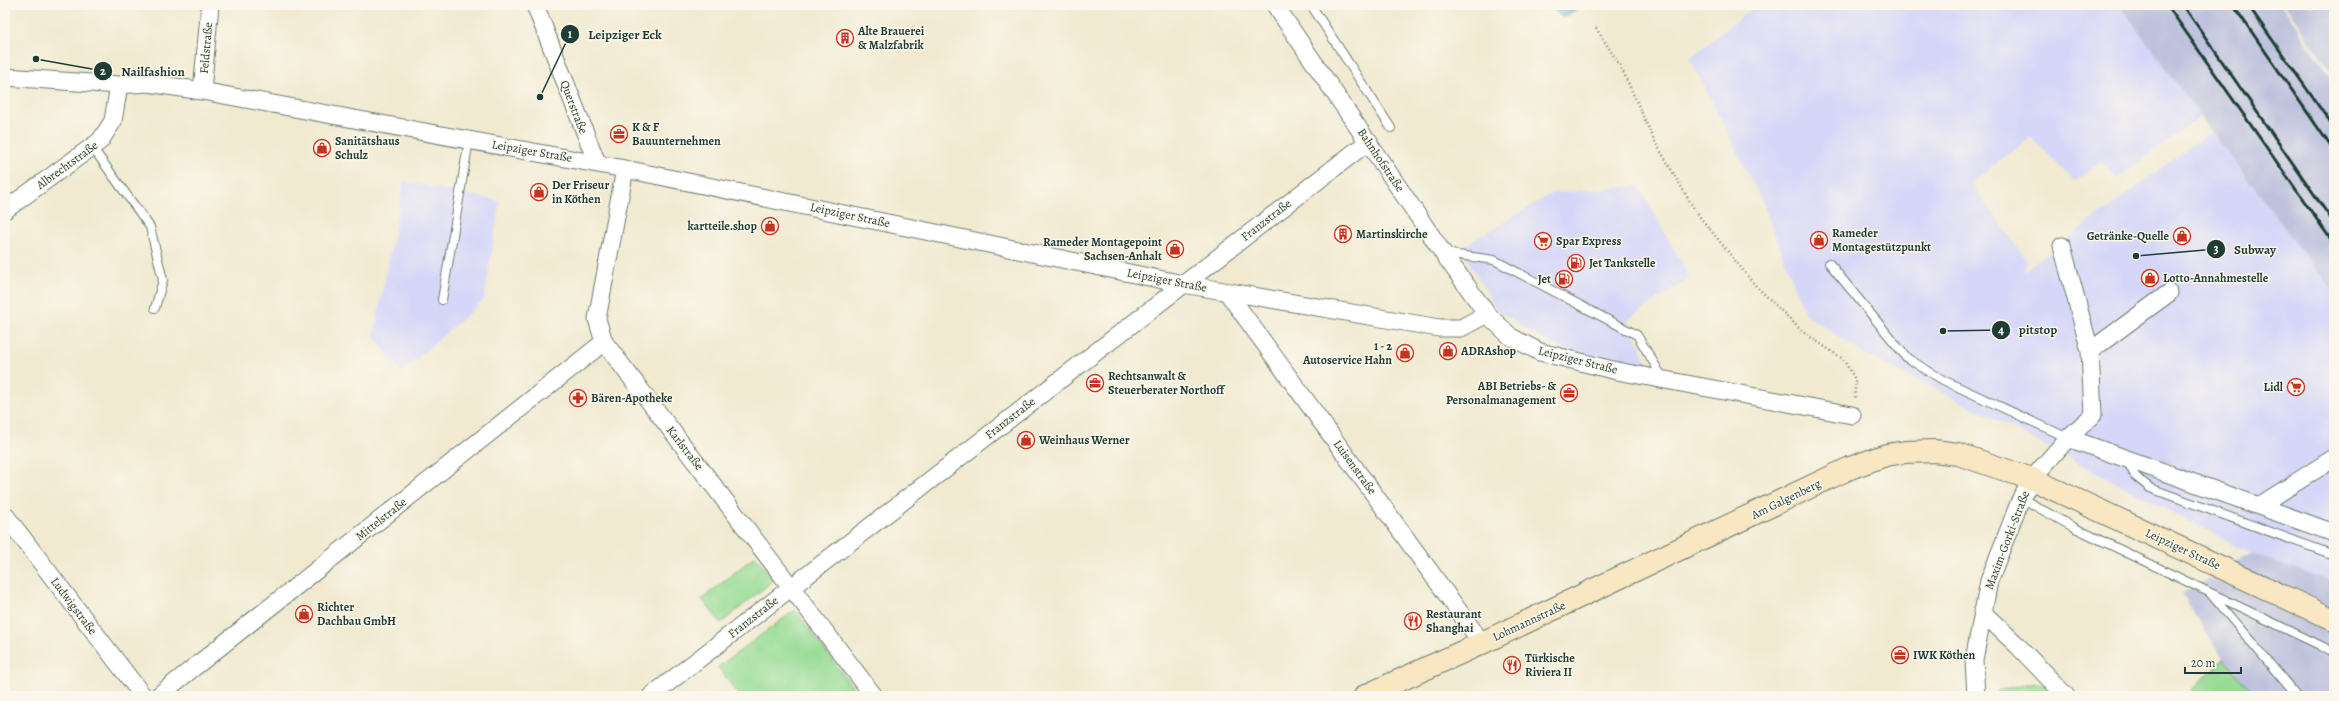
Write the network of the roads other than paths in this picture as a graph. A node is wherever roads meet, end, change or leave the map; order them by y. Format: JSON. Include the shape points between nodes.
{"nodes":[{"id":1,"x":210,"y":5,"type":"edge"},
{"id":2,"x":535,"y":5,"type":"edge"},
{"id":3,"x":1275,"y":5,"type":"edge"},
{"id":4,"x":1311,"y":5,"type":"edge"},
{"id":5,"x":5,"y":77,"type":"edge"},
{"id":6,"x":119,"y":85,"type":"junction"},
{"id":7,"x":202,"y":91,"type":"junction"},
{"id":8,"x":1391,"y":128,"type":"dead end"},
{"id":9,"x":470,"y":140,"type":"junction"},
{"id":10,"x":1369,"y":141,"type":"junction"},
{"id":11,"x":92,"y":147,"type":"junction"},
{"id":12,"x":597,"y":163,"type":"junction"},
{"id":13,"x":625,"y":169,"type":"junction"},
{"id":14,"x":5,"y":210,"type":"edge"},
{"id":15,"x":2062,"y":246,"type":"dead end"},
{"id":16,"x":1443,"y":253,"type":"junction"},
{"id":17,"x":1829,"y":263,"type":"dead end"},
{"id":18,"x":1183,"y":284,"type":"junction"},
{"id":19,"x":1227,"y":292,"type":"junction"},
{"id":20,"x":2169,"y":293,"type":"dead end"},
{"id":21,"x":442,"y":300,"type":"dead end"},
{"id":22,"x":155,"y":308,"type":"dead end"},
{"id":23,"x":1487,"y":314,"type":"junction"},
{"id":24,"x":604,"y":342,"type":"junction"},
{"id":25,"x":2090,"y":351,"type":"junction"},
{"id":26,"x":1663,"y":378,"type":"junction"},
{"id":27,"x":1852,"y":415,"type":"road end"},
{"id":28,"x":2068,"y":438,"type":"junction"},
{"id":29,"x":1905,"y":452,"type":"joint"},
{"id":30,"x":2126,"y":458,"type":"junction"},
{"id":31,"x":2334,"y":458,"type":"edge"},
{"id":32,"x":2026,"y":489,"type":"junction"},
{"id":33,"x":2259,"y":506,"type":"junction"},
{"id":34,"x":5,"y":515,"type":"edge"},
{"id":35,"x":2334,"y":533,"type":"edge"},
{"id":36,"x":1671,"y":554,"type":"joint"},
{"id":37,"x":2334,"y":555,"type":"edge"},
{"id":38,"x":792,"y":587,"type":"junction"},
{"id":39,"x":2208,"y":590,"type":"junction"},
{"id":40,"x":1982,"y":612,"type":"junction"},
{"id":41,"x":2334,"y":620,"type":"edge"},
{"id":42,"x":1482,"y":643,"type":"junction"},
{"id":43,"x":2334,"y":652,"type":"edge"},
{"id":44,"x":143,"y":696,"type":"edge"},
{"id":45,"x":158,"y":696,"type":"edge"},
{"id":46,"x":651,"y":696,"type":"edge"},
{"id":47,"x":874,"y":696,"type":"edge"},
{"id":48,"x":1365,"y":696,"type":"edge"},
{"id":49,"x":1976,"y":696,"type":"edge"},
{"id":50,"x":2066,"y":696,"type":"edge"},
{"id":51,"x":2297,"y":696,"type":"edge"}],
"edges":[{"from":1,"to":7,"type":"street","name":"Feldstraße"},
{"from":2,"to":12,"type":"street","name":"Querstraße"},
{"from":3,"to":10,"type":"street","name":"Bahnhofstraße"},
{"from":4,"to":8,"type":"lane"},
{"from":5,"to":6,"type":"street","name":"Leipziger Straße"},
{"from":6,"to":7,"type":"street","name":"Leipziger Straße","via":[[148,83]]},
{"from":6,"to":11,"type":"street","name":"Albrechtstraße","via":[[113,121],[100,141]]},
{"from":7,"to":9,"type":"street","name":"Leipziger Straße"},
{"from":9,"to":12,"type":"street","name":"Leipziger Straße"},
{"from":9,"to":21,"type":"lane"},
{"from":10,"to":16,"type":"street","name":"Bahnhofstraße"},
{"from":10,"to":18,"type":"street","name":"Franzstraße"},
{"from":11,"to":14,"type":"street","name":"Albrechtstraße"},
{"from":11,"to":22,"type":"lane","via":[[150,227],[163,280]]},
{"from":12,"to":13,"type":"street","name":"Leipziger Straße"},
{"from":13,"to":18,"type":"street","name":"Leipziger Straße"},
{"from":13,"to":24,"type":"street","name":"Karlstraße","via":[[597,319]]},
{"from":15,"to":25,"type":"street"},
{"from":16,"to":23,"type":"street","name":"Bahnhofstraße"},
{"from":16,"to":26,"type":"lane","via":[[1494,260],[1638,335]]},
{"from":17,"to":28,"type":"lane","via":[[1907,358],[1943,380]]},
{"from":18,"to":19,"type":"street","name":"Leipziger Straße"},
{"from":18,"to":38,"type":"street","name":"Franzstraße"},
{"from":19,"to":23,"type":"street","name":"Leipziger Straße","via":[[1439,328],[1460,328]]},
{"from":19,"to":42,"type":"street","name":"Luisenstraße"},
{"from":20,"to":25,"type":"street"},
{"from":23,"to":26,"type":"street","name":"Leipziger Straße","via":[[1511,337],[1540,352],[1618,371]]},
{"from":24,"to":38,"type":"street","name":"Karlstraße"},
{"from":24,"to":45,"type":"street","name":"Mittelstraße"},
{"from":25,"to":28,"type":"street","via":[[2093,415]]},
{"from":26,"to":27,"type":"street","name":"Leipziger Straße"},
{"from":28,"to":30,"type":"street"},
{"from":28,"to":32,"type":"street"},
{"from":29,"to":32,"type":"main road","name":"Leipziger Straße","via":[[1934,451],[1958,454]]},
{"from":29,"to":36,"type":"main road","name":"Am Galgenberg","via":[[1886,455],[1850,468]]},
{"from":30,"to":33,"type":"street"},
{"from":30,"to":37,"type":"lane","via":[[2135,476],[2150,488]]},
{"from":31,"to":33,"type":"street"},
{"from":32,"to":39,"type":"lane","via":[[2073,527]]},
{"from":32,"to":40,"type":"street","name":"Maxim-Gorki-Straße","via":[[1989,581]]},
{"from":32,"to":41,"type":"main road","name":"Leipziger Straße","via":[[2273,591]]},
{"from":33,"to":35,"type":"street"},
{"from":34,"to":44,"type":"street","name":"Ludwigstraße"},
{"from":36,"to":42,"type":"main road","name":"Lohmannstraße"},
{"from":38,"to":46,"type":"street","name":"Franzstraße"},
{"from":38,"to":47,"type":"street","name":"Karlstraße"},
{"from":39,"to":43,"type":"lane"},
{"from":39,"to":51,"type":"lane"},
{"from":40,"to":49,"type":"street","name":"Maxim-Gorki-Straße","via":[[1974,660]]},
{"from":40,"to":50,"type":"street"},
{"from":42,"to":48,"type":"main road","name":"Lohmannstraße"}]}
